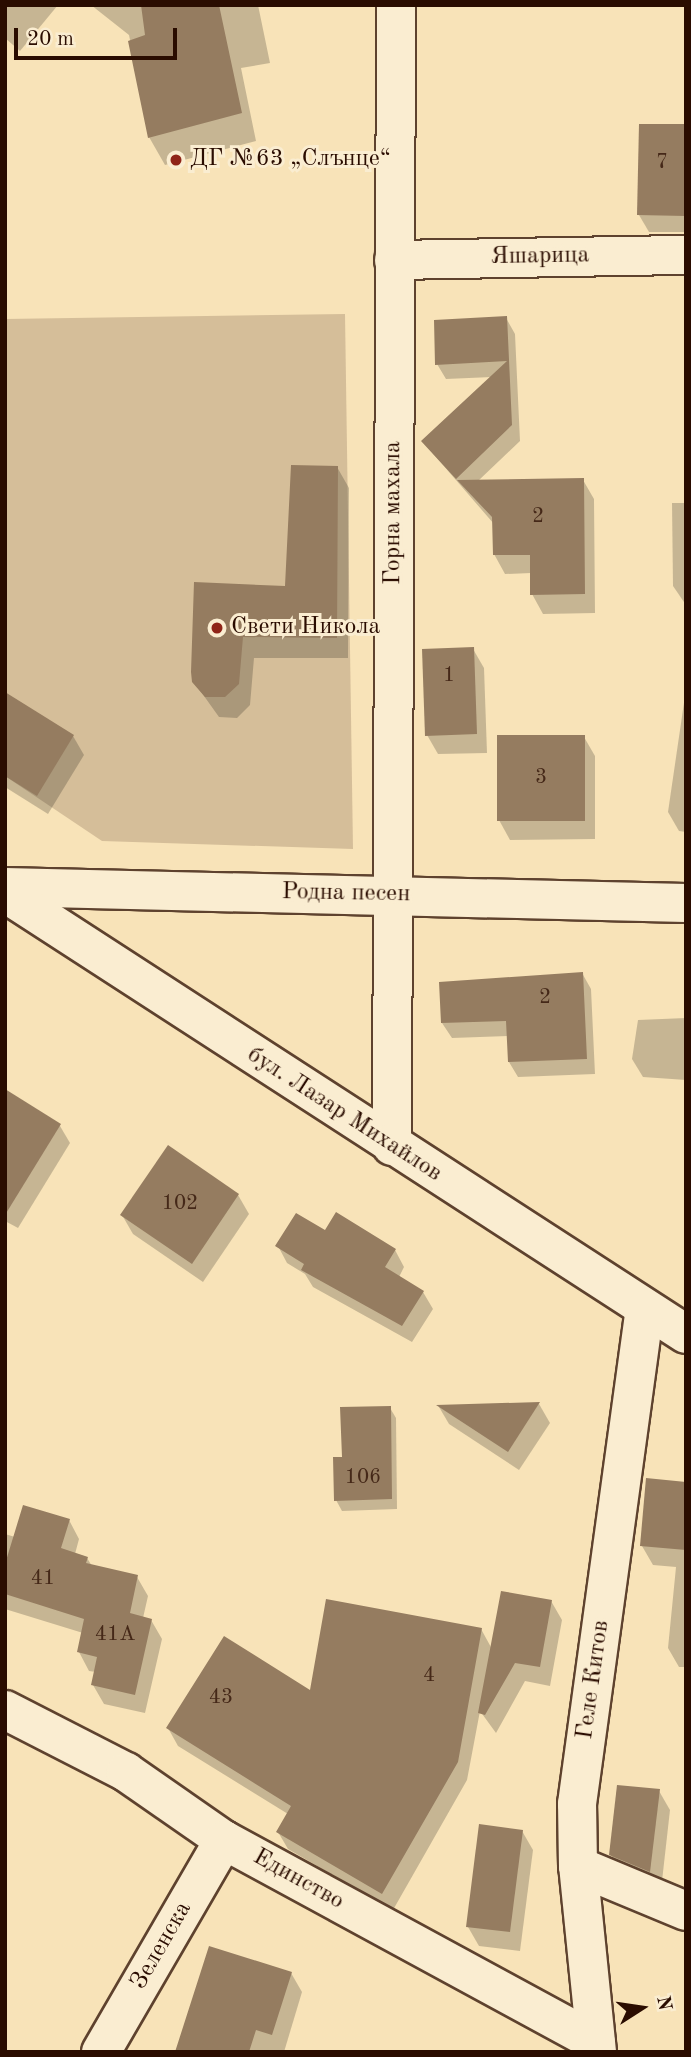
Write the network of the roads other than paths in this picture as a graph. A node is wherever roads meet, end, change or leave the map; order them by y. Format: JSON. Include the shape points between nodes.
{"nodes":[{"id":1,"x":396,"y":5,"type":"edge"},
{"id":2,"x":686,"y":255,"type":"edge"},
{"id":3,"x":394,"y":260,"type":"junction"},
{"id":4,"x":5,"y":887,"type":"edge"},
{"id":5,"x":5,"y":893,"type":"edge"},
{"id":6,"x":393,"y":894,"type":"junction"},
{"id":7,"x":686,"y":903,"type":"edge"},
{"id":8,"x":392,"y":1146,"type":"junction"},
{"id":9,"x":645,"y":1310,"type":"junction"},
{"id":10,"x":686,"y":1334,"type":"edge"},
{"id":11,"x":5,"y":1710,"type":"edge"},
{"id":12,"x":224,"y":1840,"type":"junction"},
{"id":13,"x":578,"y":1866,"type":"junction"},
{"id":14,"x":686,"y":1911,"type":"edge"},
{"id":15,"x":596,"y":2047,"type":"edge"},
{"id":16,"x":101,"y":2052,"type":"edge"}],
"edges":[{"from":1,"to":3,"type":"street","name":"Горна махала"},
{"from":2,"to":3,"type":"street","name":"Яшарица"},
{"from":3,"to":6,"type":"street","name":"Горна махала"},
{"from":4,"to":6,"type":"street","name":"Родна песен"},
{"from":5,"to":8,"type":"street","name":"бул. Лазар Михайлов"},
{"from":6,"to":7,"type":"street","name":"Родна песен"},
{"from":6,"to":8,"type":"street","name":"Горна махала"},
{"from":8,"to":9,"type":"street","name":"бул. Лазар Михайлов"},
{"from":9,"to":10,"type":"street","name":"бул. Лазар Михайлов"},
{"from":9,"to":13,"type":"street","name":"Геле Китов","via":[[577,1804]]},
{"from":11,"to":12,"type":"street","name":"Единство","via":[[125,1772]]},
{"from":12,"to":15,"type":"street","name":"Единство"},
{"from":12,"to":16,"type":"street","name":"Зеленска"},
{"from":13,"to":14,"type":"street"},
{"from":13,"to":15,"type":"street","name":"Геле Китов"}]}
